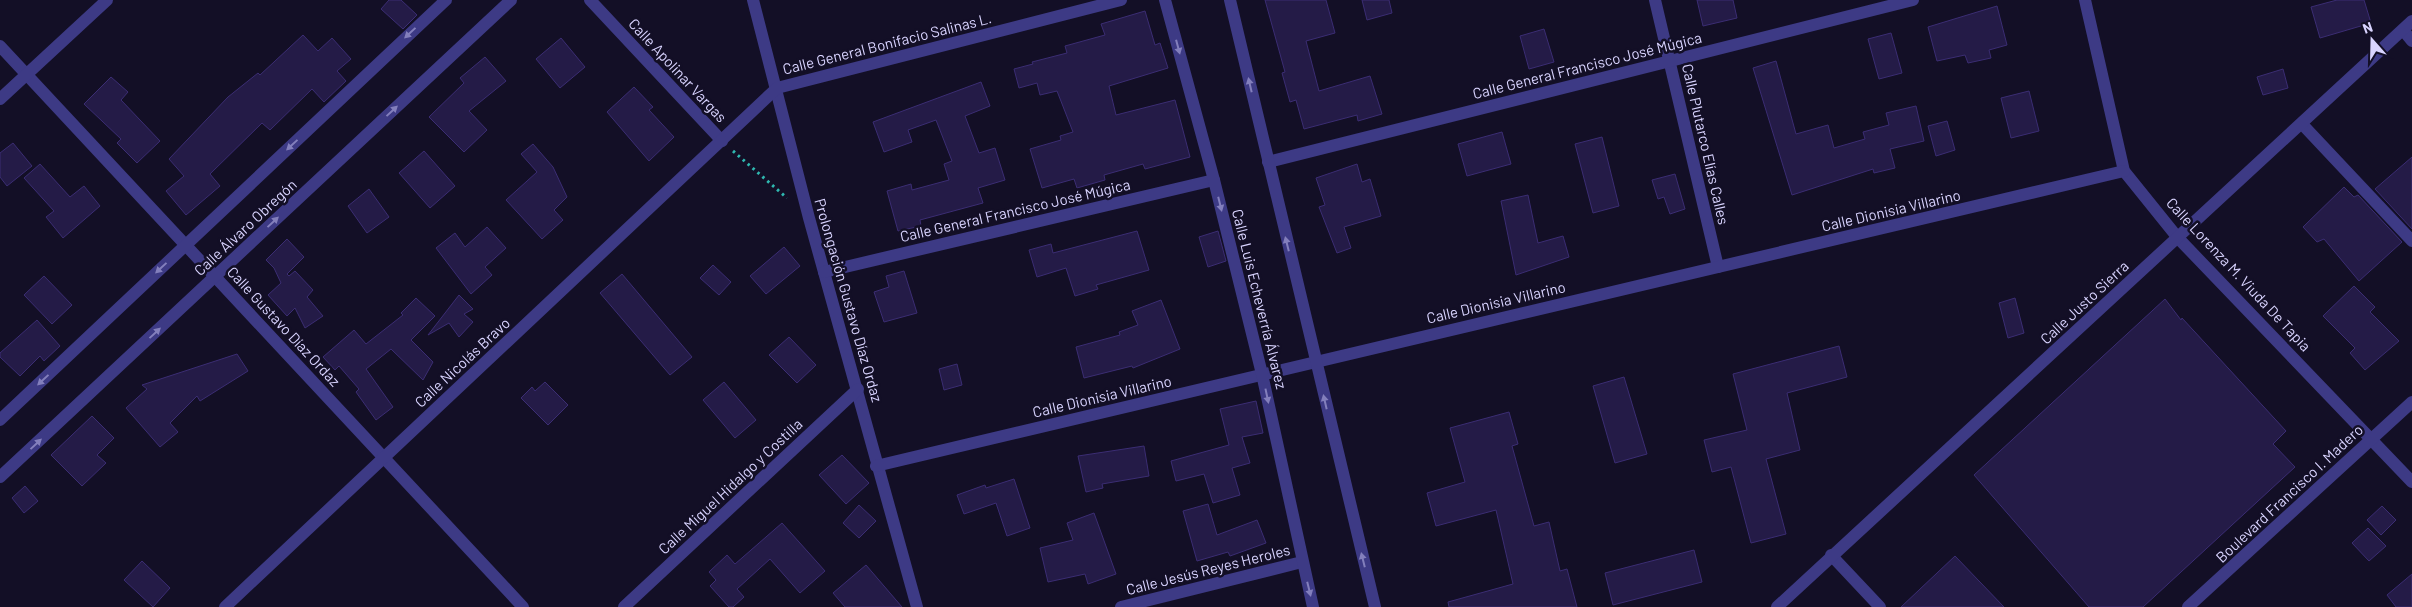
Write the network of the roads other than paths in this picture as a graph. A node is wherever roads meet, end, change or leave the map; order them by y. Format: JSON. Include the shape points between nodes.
{"nodes":[{"id":1,"x":107,"y":0,"type":"edge"},
{"id":2,"x":446,"y":0,"type":"edge"},
{"id":3,"x":511,"y":0,"type":"edge"},
{"id":4,"x":590,"y":0,"type":"edge"},
{"id":5,"x":753,"y":0,"type":"edge"},
{"id":6,"x":1121,"y":0,"type":"edge"},
{"id":7,"x":1165,"y":0,"type":"edge"},
{"id":8,"x":1230,"y":0,"type":"edge"},
{"id":9,"x":1655,"y":0,"type":"edge"},
{"id":10,"x":1913,"y":0,"type":"edge"},
{"id":11,"x":2084,"y":0,"type":"edge"},
{"id":12,"x":2412,"y":20,"type":"edge"},
{"id":13,"x":2402,"y":30,"type":"junction"},
{"id":14,"x":2412,"y":41,"type":"edge"},
{"id":15,"x":0,"y":46,"type":"edge"},
{"id":16,"x":1670,"y":61,"type":"junction"},
{"id":17,"x":26,"y":74,"type":"junction"},
{"id":18,"x":776,"y":88,"type":"junction"},
{"id":19,"x":0,"y":99,"type":"edge"},
{"id":20,"x":2302,"y":124,"type":"junction"},
{"id":21,"x":722,"y":141,"type":"junction"},
{"id":22,"x":1268,"y":162,"type":"junction"},
{"id":23,"x":2124,"y":171,"type":"junction"},
{"id":24,"x":1214,"y":180,"type":"junction"},
{"id":25,"x":2178,"y":238,"type":"junction"},
{"id":26,"x":2412,"y":241,"type":"edge"},
{"id":27,"x":186,"y":245,"type":"junction"},
{"id":28,"x":1718,"y":267,"type":"junction"},
{"id":29,"x":824,"y":272,"type":"junction"},
{"id":30,"x":215,"y":276,"type":"junction"},
{"id":31,"x":1316,"y":362,"type":"junction"},
{"id":32,"x":1262,"y":374,"type":"junction"},
{"id":33,"x":858,"y":389,"type":"junction"},
{"id":34,"x":2412,"y":402,"type":"edge"},
{"id":35,"x":0,"y":420,"type":"edge"},
{"id":36,"x":2373,"y":438,"type":"junction"},
{"id":37,"x":384,"y":458,"type":"junction"},
{"id":38,"x":876,"y":466,"type":"junction"},
{"id":39,"x":0,"y":477,"type":"edge"},
{"id":40,"x":2412,"y":482,"type":"edge"},
{"id":41,"x":1831,"y":555,"type":"junction"},
{"id":42,"x":1302,"y":562,"type":"junction"},
{"id":43,"x":225,"y":607,"type":"edge"},
{"id":44,"x":523,"y":607,"type":"edge"},
{"id":45,"x":624,"y":607,"type":"edge"},
{"id":46,"x":917,"y":607,"type":"edge"},
{"id":47,"x":1121,"y":607,"type":"edge"},
{"id":48,"x":1313,"y":607,"type":"edge"},
{"id":49,"x":1374,"y":607,"type":"edge"},
{"id":50,"x":1777,"y":607,"type":"edge"},
{"id":51,"x":1880,"y":607,"type":"edge"},
{"id":52,"x":2188,"y":607,"type":"edge"}],
"edges":[{"from":1,"to":17,"type":"street"},
{"from":2,"to":27,"type":"street","name":"Calle Álvaro Obregón","one_way":true},
{"from":30,"to":3,"type":"street","name":"Calle Álvaro Obregón","one_way":true},
{"from":4,"to":21,"type":"street","name":"Calle Apolinar Vargas"},
{"from":5,"to":18,"type":"street","name":"Prolongación Gustavo Díaz Ordaz"},
{"from":6,"to":18,"type":"street","name":"Calle General Bonifacio Salinas L."},
{"from":7,"to":24,"type":"street","name":"Calle Luis Echeverría Álvarez","one_way":true},
{"from":22,"to":8,"type":"street","one_way":true},
{"from":9,"to":16,"type":"street","name":"Calle Plutarco Elías Calles"},
{"from":10,"to":16,"type":"street","name":"Calle General Francisco José Múgica"},
{"from":11,"to":23,"type":"street","name":"Calle Lorenza M. Viuda De Tapia"},
{"from":12,"to":13,"type":"street","name":"Calle Justo Sierra"},
{"from":13,"to":14,"type":"street"},
{"from":13,"to":20,"type":"street","name":"Calle Justo Sierra"},
{"from":15,"to":17,"type":"street","name":"Calle Gustavo Díaz Ordaz"},
{"from":16,"to":22,"type":"street","name":"Calle General Francisco José Múgica"},
{"from":16,"to":28,"type":"street","name":"Calle Plutarco Elías Calles"},
{"from":17,"to":19,"type":"street"},
{"from":17,"to":27,"type":"street","name":"Calle Gustavo Díaz Ordaz"},
{"from":18,"to":21,"type":"street","name":"Calle Nicolás Bravo"},
{"from":18,"to":29,"type":"street","name":"Prolongación Gustavo Díaz Ordaz"},
{"from":20,"to":25,"type":"street","name":"Calle Justo Sierra"},
{"from":20,"to":26,"type":"street"},
{"from":21,"to":37,"type":"street","name":"Calle Nicolás Bravo"},
{"from":31,"to":22,"type":"street","one_way":true},
{"from":23,"to":25,"type":"street","name":"Calle Lorenza M. Viuda De Tapia"},
{"from":23,"to":28,"type":"street","name":"Calle Dionisia Villarino"},
{"from":24,"to":29,"type":"street","name":"Calle General Francisco José Múgica"},
{"from":24,"to":32,"type":"street","name":"Calle Luis Echeverría Álvarez","one_way":true},
{"from":25,"to":36,"type":"street","name":"Calle Lorenza M. Viuda De Tapia"},
{"from":25,"to":41,"type":"street","name":"Calle Justo Sierra"},
{"from":27,"to":30,"type":"street","name":"Calle Gustavo Díaz Ordaz"},
{"from":27,"to":35,"type":"street","name":"Calle Álvaro Obregón","one_way":true},
{"from":28,"to":31,"type":"street","name":"Calle Dionisia Villarino"},
{"from":29,"to":33,"type":"street","name":"Prolongación Gustavo Díaz Ordaz"},
{"from":30,"to":37,"type":"street","name":"Calle Gustavo Díaz Ordaz"},
{"from":39,"to":30,"type":"street","name":"Calle Álvaro Obregón","one_way":true},
{"from":31,"to":32,"type":"street","name":"Calle Dionisia Villarino"},
{"from":49,"to":31,"type":"street","one_way":true},
{"from":32,"to":38,"type":"street","name":"Calle Dionisia Villarino"},
{"from":32,"to":42,"type":"street","name":"Calle Luis Echeverría Álvarez","one_way":true},
{"from":33,"to":38,"type":"street","name":"Prolongación Gustavo Díaz Ordaz"},
{"from":33,"to":45,"type":"street","name":"Calle Miguel Hidalgo y Costilla"},
{"from":34,"to":36,"type":"street","name":"Boulevard Francisco I. Madero"},
{"from":36,"to":40,"type":"street","name":"Calle Lorenza M. Viuda De Tapia"},
{"from":36,"to":52,"type":"street","name":"Boulevard Francisco I. Madero"},
{"from":37,"to":43,"type":"street","name":"Calle Nicolás Bravo"},
{"from":37,"to":44,"type":"street","name":"Calle Gustavo Díaz Ordaz"},
{"from":38,"to":46,"type":"street","name":"Prolongación Gustavo Díaz Ordaz"},
{"from":41,"to":50,"type":"street","name":"Calle Justo Sierra"},
{"from":41,"to":51,"type":"street"},
{"from":42,"to":47,"type":"street","name":"Calle Jesús Reyes Heroles"},
{"from":42,"to":48,"type":"street","name":"Calle Luis Echeverría Álvarez","one_way":true}]}
